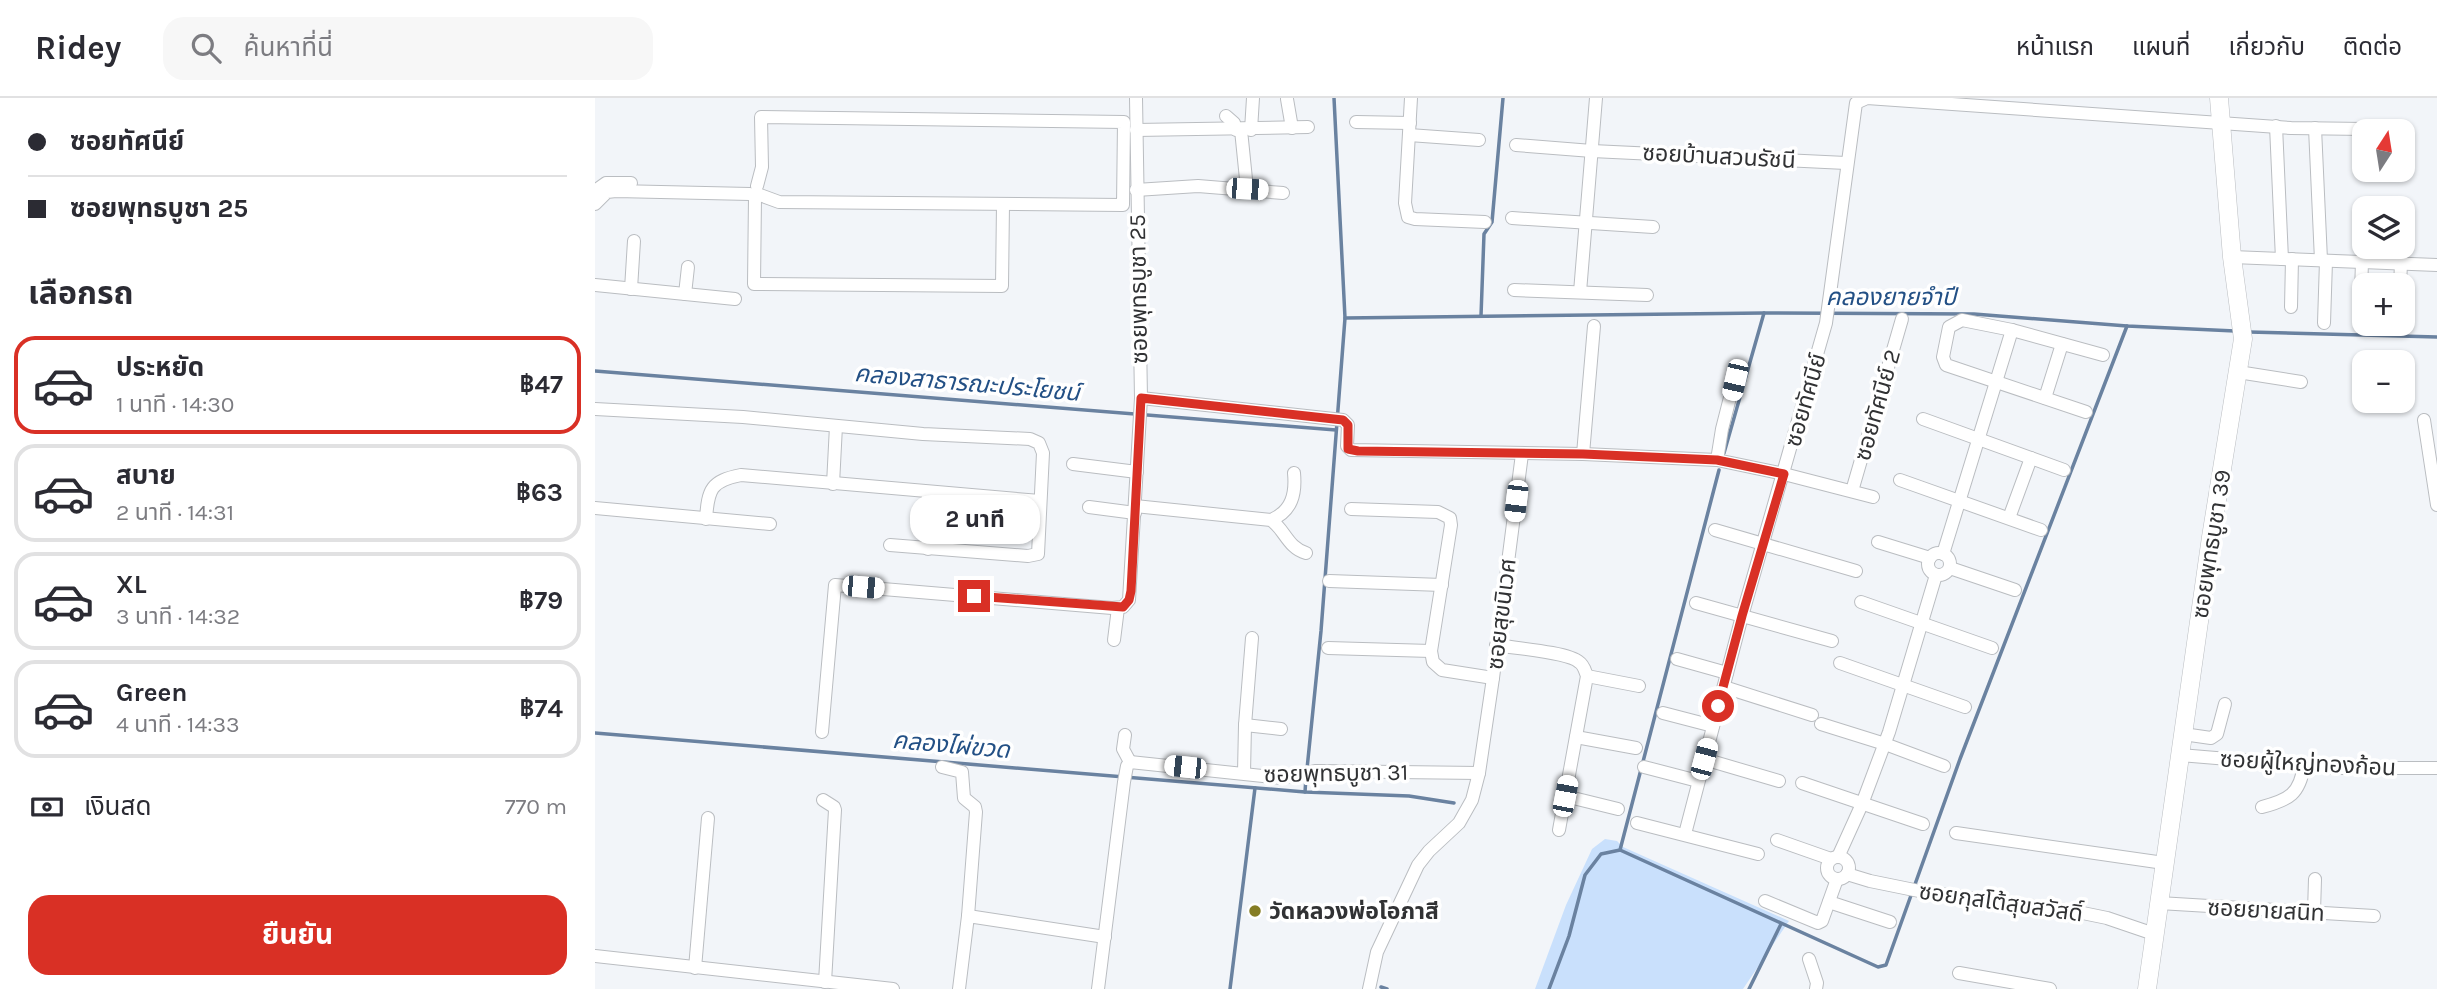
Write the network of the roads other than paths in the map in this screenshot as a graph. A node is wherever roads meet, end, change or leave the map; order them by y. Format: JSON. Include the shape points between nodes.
{"nodes":[{"id":1,"x":1136,"y":98,"type":"edge"},
{"id":2,"x":1253,"y":98,"type":"edge"},
{"id":3,"x":1411,"y":98,"type":"edge"},
{"id":4,"x":1597,"y":98,"type":"edge"},
{"id":5,"x":2219,"y":98,"type":"edge"},
{"id":6,"x":1287,"y":99,"type":"edge"},
{"id":7,"x":1897,"y":99,"type":"edge"},
{"id":8,"x":1933,"y":101,"type":"edge"},
{"id":9,"x":1226,"y":116,"type":"dead end"},
{"id":10,"x":1356,"y":122,"type":"dead end"},
{"id":11,"x":2222,"y":123,"type":"junction"},
{"id":12,"x":1308,"y":127,"type":"dead end"},
{"id":13,"x":2276,"y":127,"type":"junction"},
{"id":14,"x":1291,"y":128,"type":"junction"},
{"id":15,"x":2315,"y":128,"type":"junction"},
{"id":16,"x":1409,"y":129,"type":"junction"},
{"id":17,"x":2352,"y":129,"type":"edge"},
{"id":18,"x":1136,"y":130,"type":"junction"},
{"id":19,"x":1243,"y":130,"type":"junction"},
{"id":20,"x":1479,"y":140,"type":"dead end"},
{"id":21,"x":1516,"y":145,"type":"dead end"},
{"id":22,"x":1592,"y":151,"type":"junction"},
{"id":23,"x":1846,"y":163,"type":"junction"},
{"id":24,"x":1247,"y":189,"type":"junction"},
{"id":25,"x":1136,"y":190,"type":"junction"},
{"id":26,"x":595,"y":191,"type":"edge"},
{"id":27,"x":755,"y":192,"type":"junction"},
{"id":28,"x":1283,"y":193,"type":"dead end"},
{"id":29,"x":595,"y":204,"type":"edge"},
{"id":30,"x":1003,"y":204,"type":"junction"},
{"id":31,"x":1512,"y":218,"type":"dead end"},
{"id":32,"x":1485,"y":222,"type":"dead end"},
{"id":33,"x":1585,"y":223,"type":"junction"},
{"id":34,"x":1653,"y":227,"type":"dead end"},
{"id":35,"x":634,"y":241,"type":"dead end"},
{"id":36,"x":2232,"y":257,"type":"junction"},
{"id":37,"x":2287,"y":259,"type":"junction"},
{"id":38,"x":2323,"y":260,"type":"junction"},
{"id":39,"x":2363,"y":262,"type":"junction"},
{"id":40,"x":2400,"y":264,"type":"junction"},
{"id":41,"x":2437,"y":265,"type":"edge"},
{"id":42,"x":688,"y":267,"type":"dead end"},
{"id":43,"x":2362,"y":273,"type":"edge"},
{"id":44,"x":2400,"y":273,"type":"edge"},
{"id":45,"x":595,"y":285,"type":"edge"},
{"id":46,"x":631,"y":289,"type":"junction"},
{"id":47,"x":1514,"y":290,"type":"dead end"},
{"id":48,"x":1580,"y":292,"type":"junction"},
{"id":49,"x":685,"y":294,"type":"junction"},
{"id":50,"x":1647,"y":295,"type":"dead end"},
{"id":51,"x":735,"y":299,"type":"dead end"},
{"id":52,"x":2291,"y":307,"type":"dead end"},
{"id":53,"x":1902,"y":319,"type":"dead end"},
{"id":54,"x":2324,"y":323,"type":"dead end"},
{"id":55,"x":1594,"y":326,"type":"dead end"},
{"id":56,"x":2012,"y":330,"type":"junction"},
{"id":57,"x":2062,"y":344,"type":"junction"},
{"id":58,"x":2103,"y":355,"type":"dead end"},
{"id":59,"x":1738,"y":366,"type":"dead end"},
{"id":60,"x":2238,"y":372,"type":"junction"},
{"id":61,"x":1997,"y":382,"type":"junction"},
{"id":62,"x":2301,"y":382,"type":"dead end"},
{"id":63,"x":1141,"y":398,"type":"junction"},
{"id":64,"x":2045,"y":398,"type":"junction"},
{"id":65,"x":595,"y":409,"type":"edge"},
{"id":66,"x":2086,"y":412,"type":"dead end"},
{"id":67,"x":1923,"y":419,"type":"dead end"},
{"id":68,"x":2424,"y":419,"type":"dead end"},
{"id":69,"x":836,"y":426,"type":"junction"},
{"id":70,"x":1979,"y":439,"type":"junction"},
{"id":71,"x":1583,"y":454,"type":"junction"},
{"id":72,"x":2031,"y":458,"type":"junction"},
{"id":73,"x":1521,"y":459,"type":"junction"},
{"id":74,"x":1717,"y":460,"type":"junction"},
{"id":75,"x":1073,"y":464,"type":"dead end"},
{"id":76,"x":2064,"y":470,"type":"dead end"},
{"id":77,"x":1137,"y":472,"type":"junction"},
{"id":78,"x":1294,"y":473,"type":"dead end"},
{"id":79,"x":1784,"y":474,"type":"junction"},
{"id":80,"x":1900,"y":480,"type":"dead end"},
{"id":81,"x":833,"y":484,"type":"junction"},
{"id":82,"x":1852,"y":491,"type":"junction"},
{"id":83,"x":928,"y":492,"type":"junction"},
{"id":84,"x":1873,"y":497,"type":"dead end"},
{"id":85,"x":1040,"y":500,"type":"junction"},
{"id":86,"x":1959,"y":500,"type":"junction"},
{"id":87,"x":2437,"y":505,"type":"edge"},
{"id":88,"x":1089,"y":507,"type":"dead end"},
{"id":89,"x":595,"y":508,"type":"edge"},
{"id":90,"x":1351,"y":509,"type":"dead end"},
{"id":91,"x":1135,"y":510,"type":"junction"},
{"id":92,"x":2009,"y":518,"type":"junction"},
{"id":93,"x":706,"y":519,"type":"junction"},
{"id":94,"x":1271,"y":520,"type":"junction"},
{"id":95,"x":770,"y":524,"type":"dead end"},
{"id":96,"x":1715,"y":530,"type":"dead end"},
{"id":97,"x":2041,"y":530,"type":"dead end"},
{"id":98,"x":1878,"y":542,"type":"dead end"},
{"id":99,"x":1763,"y":543,"type":"junction"},
{"id":100,"x":890,"y":545,"type":"dead end"},
{"id":101,"x":928,"y":549,"type":"junction"},
{"id":102,"x":1306,"y":553,"type":"dead end"},
{"id":103,"x":1943,"y":554,"type":"junction"},
{"id":104,"x":1930,"y":558,"type":"junction"},
{"id":105,"x":1950,"y":568,"type":"junction"},
{"id":106,"x":1856,"y":571,"type":"dead end"},
{"id":107,"x":1936,"y":575,"type":"junction"},
{"id":108,"x":1329,"y":581,"type":"dead end"},
{"id":109,"x":1442,"y":585,"type":"junction"},
{"id":110,"x":2015,"y":590,"type":"dead end"},
{"id":111,"x":1861,"y":602,"type":"dead end"},
{"id":112,"x":1696,"y":603,"type":"dead end"},
{"id":113,"x":1118,"y":608,"type":"junction"},
{"id":114,"x":1742,"y":616,"type":"junction"},
{"id":115,"x":1921,"y":624,"type":"junction"},
{"id":116,"x":1252,"y":638,"type":"dead end"},
{"id":117,"x":1114,"y":640,"type":"dead end"},
{"id":118,"x":1832,"y":641,"type":"dead end"},
{"id":119,"x":1496,"y":645,"type":"junction"},
{"id":120,"x":1328,"y":648,"type":"dead end"},
{"id":121,"x":1992,"y":648,"type":"dead end"},
{"id":122,"x":1431,"y":651,"type":"junction"},
{"id":123,"x":1677,"y":659,"type":"dead end"},
{"id":124,"x":1839,"y":663,"type":"dead end"},
{"id":125,"x":1727,"y":673,"type":"junction"},
{"id":126,"x":1587,"y":676,"type":"junction"},
{"id":127,"x":1493,"y":678,"type":"junction"},
{"id":128,"x":1904,"y":684,"type":"junction"},
{"id":129,"x":1639,"y":686,"type":"dead end"},
{"id":130,"x":1724,"y":687,"type":"junction"},
{"id":131,"x":2225,"y":704,"type":"dead end"},
{"id":132,"x":1965,"y":707,"type":"dead end"},
{"id":133,"x":1663,"y":713,"type":"dead end"},
{"id":134,"x":1245,"y":725,"type":"junction"},
{"id":135,"x":1713,"y":726,"type":"junction"},
{"id":136,"x":1282,"y":729,"type":"dead end"},
{"id":137,"x":822,"y":732,"type":"dead end"},
{"id":138,"x":2183,"y":734,"type":"junction"},
{"id":139,"x":1125,"y":735,"type":"dead end"},
{"id":140,"x":1576,"y":737,"type":"junction"},
{"id":141,"x":1885,"y":744,"type":"junction"},
{"id":142,"x":1636,"y":748,"type":"dead end"},
{"id":143,"x":2180,"y":755,"type":"junction"},
{"id":144,"x":1704,"y":759,"type":"junction"},
{"id":145,"x":2304,"y":765,"type":"junction"},
{"id":146,"x":1944,"y":766,"type":"dead end"},
{"id":147,"x":942,"y":767,"type":"dead end"},
{"id":148,"x":1644,"y":767,"type":"dead end"},
{"id":149,"x":2437,"y":768,"type":"edge"},
{"id":150,"x":1127,"y":772,"type":"junction"},
{"id":151,"x":1244,"y":773,"type":"junction"},
{"id":152,"x":1479,"y":773,"type":"junction"},
{"id":153,"x":1698,"y":781,"type":"junction"},
{"id":154,"x":1779,"y":781,"type":"dead end"},
{"id":155,"x":1802,"y":783,"type":"dead end"},
{"id":156,"x":1565,"y":796,"type":"junction"},
{"id":157,"x":823,"y":800,"type":"dead end"},
{"id":158,"x":1862,"y":804,"type":"junction"},
{"id":159,"x":2262,"y":807,"type":"dead end"},
{"id":160,"x":1618,"y":809,"type":"dead end"},
{"id":161,"x":708,"y":818,"type":"dead end"},
{"id":162,"x":1637,"y":823,"type":"dead end"},
{"id":163,"x":1923,"y":824,"type":"dead end"},
{"id":164,"x":1559,"y":830,"type":"dead end"},
{"id":165,"x":1956,"y":833,"type":"dead end"},
{"id":166,"x":1685,"y":834,"type":"junction"},
{"id":167,"x":1777,"y":840,"type":"dead end"},
{"id":168,"x":1758,"y":854,"type":"dead end"},
{"id":169,"x":1835,"y":858,"type":"junction"},
{"id":170,"x":2164,"y":863,"type":"junction"},
{"id":171,"x":1842,"y":876,"type":"junction"},
{"id":172,"x":2315,"y":879,"type":"dead end"},
{"id":173,"x":1765,"y":901,"type":"dead end"},
{"id":174,"x":1829,"y":902,"type":"junction"},
{"id":175,"x":2158,"y":903,"type":"junction"},
{"id":176,"x":2314,"y":912,"type":"junction"},
{"id":177,"x":968,"y":916,"type":"junction"},
{"id":178,"x":2374,"y":916,"type":"dead end"},
{"id":179,"x":1891,"y":922,"type":"dead end"},
{"id":180,"x":2154,"y":934,"type":"junction"},
{"id":181,"x":1105,"y":937,"type":"junction"},
{"id":182,"x":595,"y":956,"type":"edge"},
{"id":183,"x":1809,"y":959,"type":"dead end"},
{"id":184,"x":695,"y":968,"type":"junction"},
{"id":185,"x":1959,"y":974,"type":"dead end"},
{"id":186,"x":824,"y":982,"type":"junction"},
{"id":187,"x":893,"y":989,"type":"edge"},
{"id":188,"x":958,"y":989,"type":"edge"},
{"id":189,"x":1098,"y":989,"type":"edge"},
{"id":190,"x":1369,"y":989,"type":"edge"},
{"id":191,"x":1816,"y":989,"type":"edge"},
{"id":192,"x":2050,"y":989,"type":"edge"},
{"id":193,"x":2147,"y":989,"type":"edge"}],
"edges":[{"from":1,"to":18,"type":"street","name":"ซอยพุทธบูชา 25"},
{"from":2,"to":19,"type":"street"},
{"from":3,"to":16,"type":"street"},
{"from":4,"to":22,"type":"street"},
{"from":5,"to":11,"type":"street","name":"ซอยพุทธบูชา 39"},
{"from":6,"to":14,"type":"street"},
{"from":7,"to":8,"type":"street"},
{"from":7,"to":23,"type":"street","name":"ซอยทัศนีย์","via":[[1867,98],[1856,103]]},
{"from":8,"to":11,"type":"street"},
{"from":9,"to":19,"type":"street"},
{"from":10,"to":16,"type":"street"},
{"from":11,"to":13,"type":"street"},
{"from":11,"to":36,"type":"street","name":"ซอยพุทธบูชา 39"},
{"from":12,"to":14,"type":"street"},
{"from":13,"to":15,"type":"street"},
{"from":13,"to":37,"type":"street"},
{"from":14,"to":19,"type":"street"},
{"from":15,"to":17,"type":"street"},
{"from":15,"to":38,"type":"street"},
{"from":16,"to":20,"type":"street"},
{"from":16,"to":32,"type":"street","via":[[1408,217]]},
{"from":18,"to":19,"type":"street"},
{"from":18,"to":25,"type":"street","name":"ซอยพุทธบูชา 25"},
{"from":19,"to":24,"type":"street"},
{"from":21,"to":22,"type":"street","name":"ซอยบ้านสวนรัชนี"},
{"from":22,"to":23,"type":"street","name":"ซอยบ้านสวนรัชนี"},
{"from":22,"to":33,"type":"street"},
{"from":23,"to":79,"type":"street","name":"ซอยทัศนีย์","via":[[1826,324]]},
{"from":24,"to":25,"type":"street","via":[[1183,186]]},
{"from":24,"to":28,"type":"street"},
{"from":25,"to":63,"type":"street","name":"ซอยพุทธบูชา 25"},
{"from":26,"to":27,"type":"street","via":[[615,182]]},
{"from":27,"to":29,"type":"street","via":[[615,191],[607,192]]},
{"from":27,"to":30,"type":"street","via":[[779,202]]},
{"from":27,"to":30,"type":"street","via":[[754,284],[1002,286]]},
{"from":27,"to":30,"type":"street","via":[[762,167],[761,117],[1124,122],[1123,205]]},
{"from":31,"to":33,"type":"street"},
{"from":33,"to":34,"type":"street"},
{"from":33,"to":48,"type":"street"},
{"from":35,"to":46,"type":"street"},
{"from":36,"to":37,"type":"street"},
{"from":36,"to":60,"type":"street","name":"ซอยพุทธบูชา 39","via":[[2243,339]]},
{"from":37,"to":38,"type":"street"},
{"from":37,"to":52,"type":"street"},
{"from":38,"to":39,"type":"street"},
{"from":38,"to":54,"type":"street"},
{"from":39,"to":40,"type":"street"},
{"from":39,"to":43,"type":"street"},
{"from":40,"to":41,"type":"street"},
{"from":40,"to":44,"type":"street"},
{"from":42,"to":49,"type":"street"},
{"from":45,"to":46,"type":"street"},
{"from":46,"to":49,"type":"street"},
{"from":47,"to":48,"type":"street"},
{"from":48,"to":50,"type":"street"},
{"from":49,"to":51,"type":"street"},
{"from":53,"to":82,"type":"street","name":"ซอยทัศนีย์ 2"},
{"from":55,"to":71,"type":"street"},
{"from":56,"to":57,"type":"street"},
{"from":56,"to":61,"type":"street"},
{"from":56,"to":61,"type":"street","via":[[1962,320],[1949,327],[1943,357],[1946,365]]},
{"from":57,"to":58,"type":"street"},
{"from":57,"to":64,"type":"street"},
{"from":59,"to":74,"type":"street"},
{"from":60,"to":62,"type":"street"},
{"from":60,"to":138,"type":"street","name":"ซอยพุทธบูชา 39"},
{"from":61,"to":64,"type":"street"},
{"from":61,"to":70,"type":"street"},
{"from":63,"to":73,"type":"street","name":"ซอยทัศนีย์ 2","via":[[1339,420],[1347,422],[1351,450]]},
{"from":63,"to":77,"type":"street","name":"ซอยพุทธบูชา 25"},
{"from":64,"to":66,"type":"street"},
{"from":65,"to":69,"type":"street"},
{"from":67,"to":70,"type":"street"},
{"from":68,"to":87,"type":"street"},
{"from":69,"to":81,"type":"street"},
{"from":69,"to":85,"type":"street","via":[[1030,439],[1039,443],[1043,453]]},
{"from":70,"to":72,"type":"street"},
{"from":70,"to":86,"type":"street"},
{"from":71,"to":73,"type":"street","name":"ซอยทัศนีย์ 2"},
{"from":71,"to":74,"type":"street","name":"ซอยทัศนีย์ 2"},
{"from":72,"to":76,"type":"street"},
{"from":72,"to":92,"type":"street"},
{"from":73,"to":119,"type":"street","name":"ซอยสุขนิเวศ"},
{"from":74,"to":79,"type":"street","name":"ซอยทัศนีย์ 2"},
{"from":75,"to":77,"type":"street"},
{"from":77,"to":91,"type":"street","name":"ซอยพุทธบูชา 25"},
{"from":78,"to":94,"type":"street","via":[[1292,499],[1282,515]]},
{"from":79,"to":82,"type":"street","name":"ซอยทัศนีย์ 2"},
{"from":79,"to":99,"type":"street","name":"ซอยทัศนีย์"},
{"from":80,"to":86,"type":"street"},
{"from":81,"to":83,"type":"street"},
{"from":81,"to":93,"type":"street","via":[[741,475],[724,479],[710,491]]},
{"from":82,"to":84,"type":"street","name":"ซอยทัศนีย์ 2"},
{"from":83,"to":85,"type":"street"},
{"from":83,"to":101,"type":"street"},
{"from":85,"to":101,"type":"street","via":[[1038,554]]},
{"from":86,"to":92,"type":"street"},
{"from":86,"to":103,"type":"street"},
{"from":88,"to":91,"type":"street"},
{"from":89,"to":93,"type":"street"},
{"from":90,"to":109,"type":"street","via":[[1450,517]]},
{"from":91,"to":94,"type":"street"},
{"from":91,"to":113,"type":"street","name":"ซอยพุทธบูชา 25","via":[[1131,591],[1129,600]]},
{"from":92,"to":97,"type":"street"},
{"from":93,"to":95,"type":"street"},
{"from":94,"to":102,"type":"street","via":[[1294,548]]},
{"from":96,"to":99,"type":"street"},
{"from":98,"to":104,"type":"street"},
{"from":99,"to":106,"type":"street"},
{"from":99,"to":114,"type":"street","name":"ซอยทัศนีย์"},
{"from":100,"to":101,"type":"street"},
{"from":103,"to":104,"type":"street"},
{"from":103,"to":105,"type":"street"},
{"from":104,"to":107,"type":"street","via":[[1929,568]]},
{"from":105,"to":107,"type":"street"},
{"from":105,"to":110,"type":"street"},
{"from":107,"to":115,"type":"street"},
{"from":108,"to":109,"type":"street"},
{"from":109,"to":122,"type":"street"},
{"from":111,"to":115,"type":"street"},
{"from":112,"to":114,"type":"street"},
{"from":113,"to":117,"type":"street","name":"ซอยพุทธบูชา 25"},
{"from":113,"to":137,"type":"street","via":[[835,584]]},
{"from":114,"to":118,"type":"street"},
{"from":114,"to":125,"type":"street","name":"ซอยทัศนีย์"},
{"from":115,"to":121,"type":"street"},
{"from":115,"to":128,"type":"street"},
{"from":116,"to":134,"type":"street"},
{"from":119,"to":126,"type":"street","via":[[1574,659]]},
{"from":119,"to":127,"type":"street","name":"ซอยสุขนิเวศ"},
{"from":120,"to":122,"type":"street"},
{"from":122,"to":127,"type":"street","via":[[1436,667]]},
{"from":123,"to":125,"type":"street"},
{"from":124,"to":128,"type":"street"},
{"from":125,"to":130,"type":"street","name":"ซอยทัศนีย์"},
{"from":126,"to":129,"type":"street"},
{"from":126,"to":140,"type":"street"},
{"from":127,"to":152,"type":"street","name":"ซอยสุขนิเวศ"},
{"from":128,"to":132,"type":"street"},
{"from":128,"to":141,"type":"street"},
{"from":130,"to":135,"type":"street","name":"ซอยทัศนีย์"},
{"from":130,"to":141,"type":"street"},
{"from":131,"to":138,"type":"street","via":[[2217,734],[2211,738]]},
{"from":133,"to":135,"type":"street"},
{"from":134,"to":136,"type":"street"},
{"from":134,"to":151,"type":"street"},
{"from":135,"to":144,"type":"street","name":"ซอยทัศนีย์"},
{"from":138,"to":143,"type":"street","name":"ซอยพุทธบูชา 39"},
{"from":139,"to":150,"type":"street"},
{"from":140,"to":142,"type":"street"},
{"from":140,"to":156,"type":"street"},
{"from":141,"to":146,"type":"street"},
{"from":141,"to":158,"type":"street"},
{"from":143,"to":145,"type":"street","name":"ซอยผู้ใหญ่ทองก้อน"},
{"from":143,"to":170,"type":"street","name":"ซอยพุทธบูชา 39"},
{"from":144,"to":153,"type":"street","name":"ซอยทัศนีย์"},
{"from":144,"to":154,"type":"street"},
{"from":145,"to":149,"type":"street","name":"ซอยผู้ใหญ่ทองก้อน"},
{"from":145,"to":159,"type":"street","via":[[2302,780],[2289,797]]},
{"from":147,"to":177,"type":"street","via":[[962,772],[964,798],[977,812]]},
{"from":148,"to":153,"type":"street"},
{"from":150,"to":151,"type":"street","name":"ซอยพุทธบูชา 31"},
{"from":150,"to":181,"type":"street"},
{"from":151,"to":152,"type":"street","name":"ซอยพุทธบูชา 31","via":[[1282,778],[1315,771]]},
{"from":152,"to":190,"type":"street","name":"ซอยสุขนิเวศ","via":[[1467,812],[1418,865],[1377,952]]},
{"from":153,"to":166,"type":"street","name":"ซอยทัศนีย์"},
{"from":155,"to":158,"type":"street"},
{"from":156,"to":160,"type":"street"},
{"from":156,"to":164,"type":"street"},
{"from":157,"to":186,"type":"street","via":[[835,810]]},
{"from":158,"to":163,"type":"street"},
{"from":158,"to":169,"type":"street"},
{"from":161,"to":184,"type":"street"},
{"from":162,"to":166,"type":"street"},
{"from":165,"to":170,"type":"street"},
{"from":166,"to":168,"type":"street"},
{"from":167,"to":169,"type":"street"},
{"from":169,"to":171,"type":"street","via":[[1827,871]]},
{"from":170,"to":175,"type":"street","name":"ซอยพุทธบูชา 39"},
{"from":171,"to":174,"type":"street"},
{"from":171,"to":180,"type":"street","name":"ซอยกุสโต้สุขสวัสดิ์","via":[[1924,892],[2073,911]]},
{"from":172,"to":176,"type":"street"},
{"from":173,"to":174,"type":"street","via":[[1818,923]]},
{"from":174,"to":179,"type":"street"},
{"from":175,"to":176,"type":"street","name":"ซอยยายสนิท"},
{"from":175,"to":180,"type":"street","name":"ซอยพุทธบูชา 39"},
{"from":176,"to":178,"type":"street","name":"ซอยยายสนิท"},
{"from":177,"to":181,"type":"street"},
{"from":177,"to":188,"type":"street"},
{"from":180,"to":193,"type":"street","name":"ซอยพุทธบูชา 39"},
{"from":181,"to":189,"type":"street"},
{"from":182,"to":184,"type":"street"},
{"from":183,"to":191,"type":"street"},
{"from":184,"to":186,"type":"street"},
{"from":185,"to":192,"type":"street"},
{"from":186,"to":187,"type":"street"}]}
